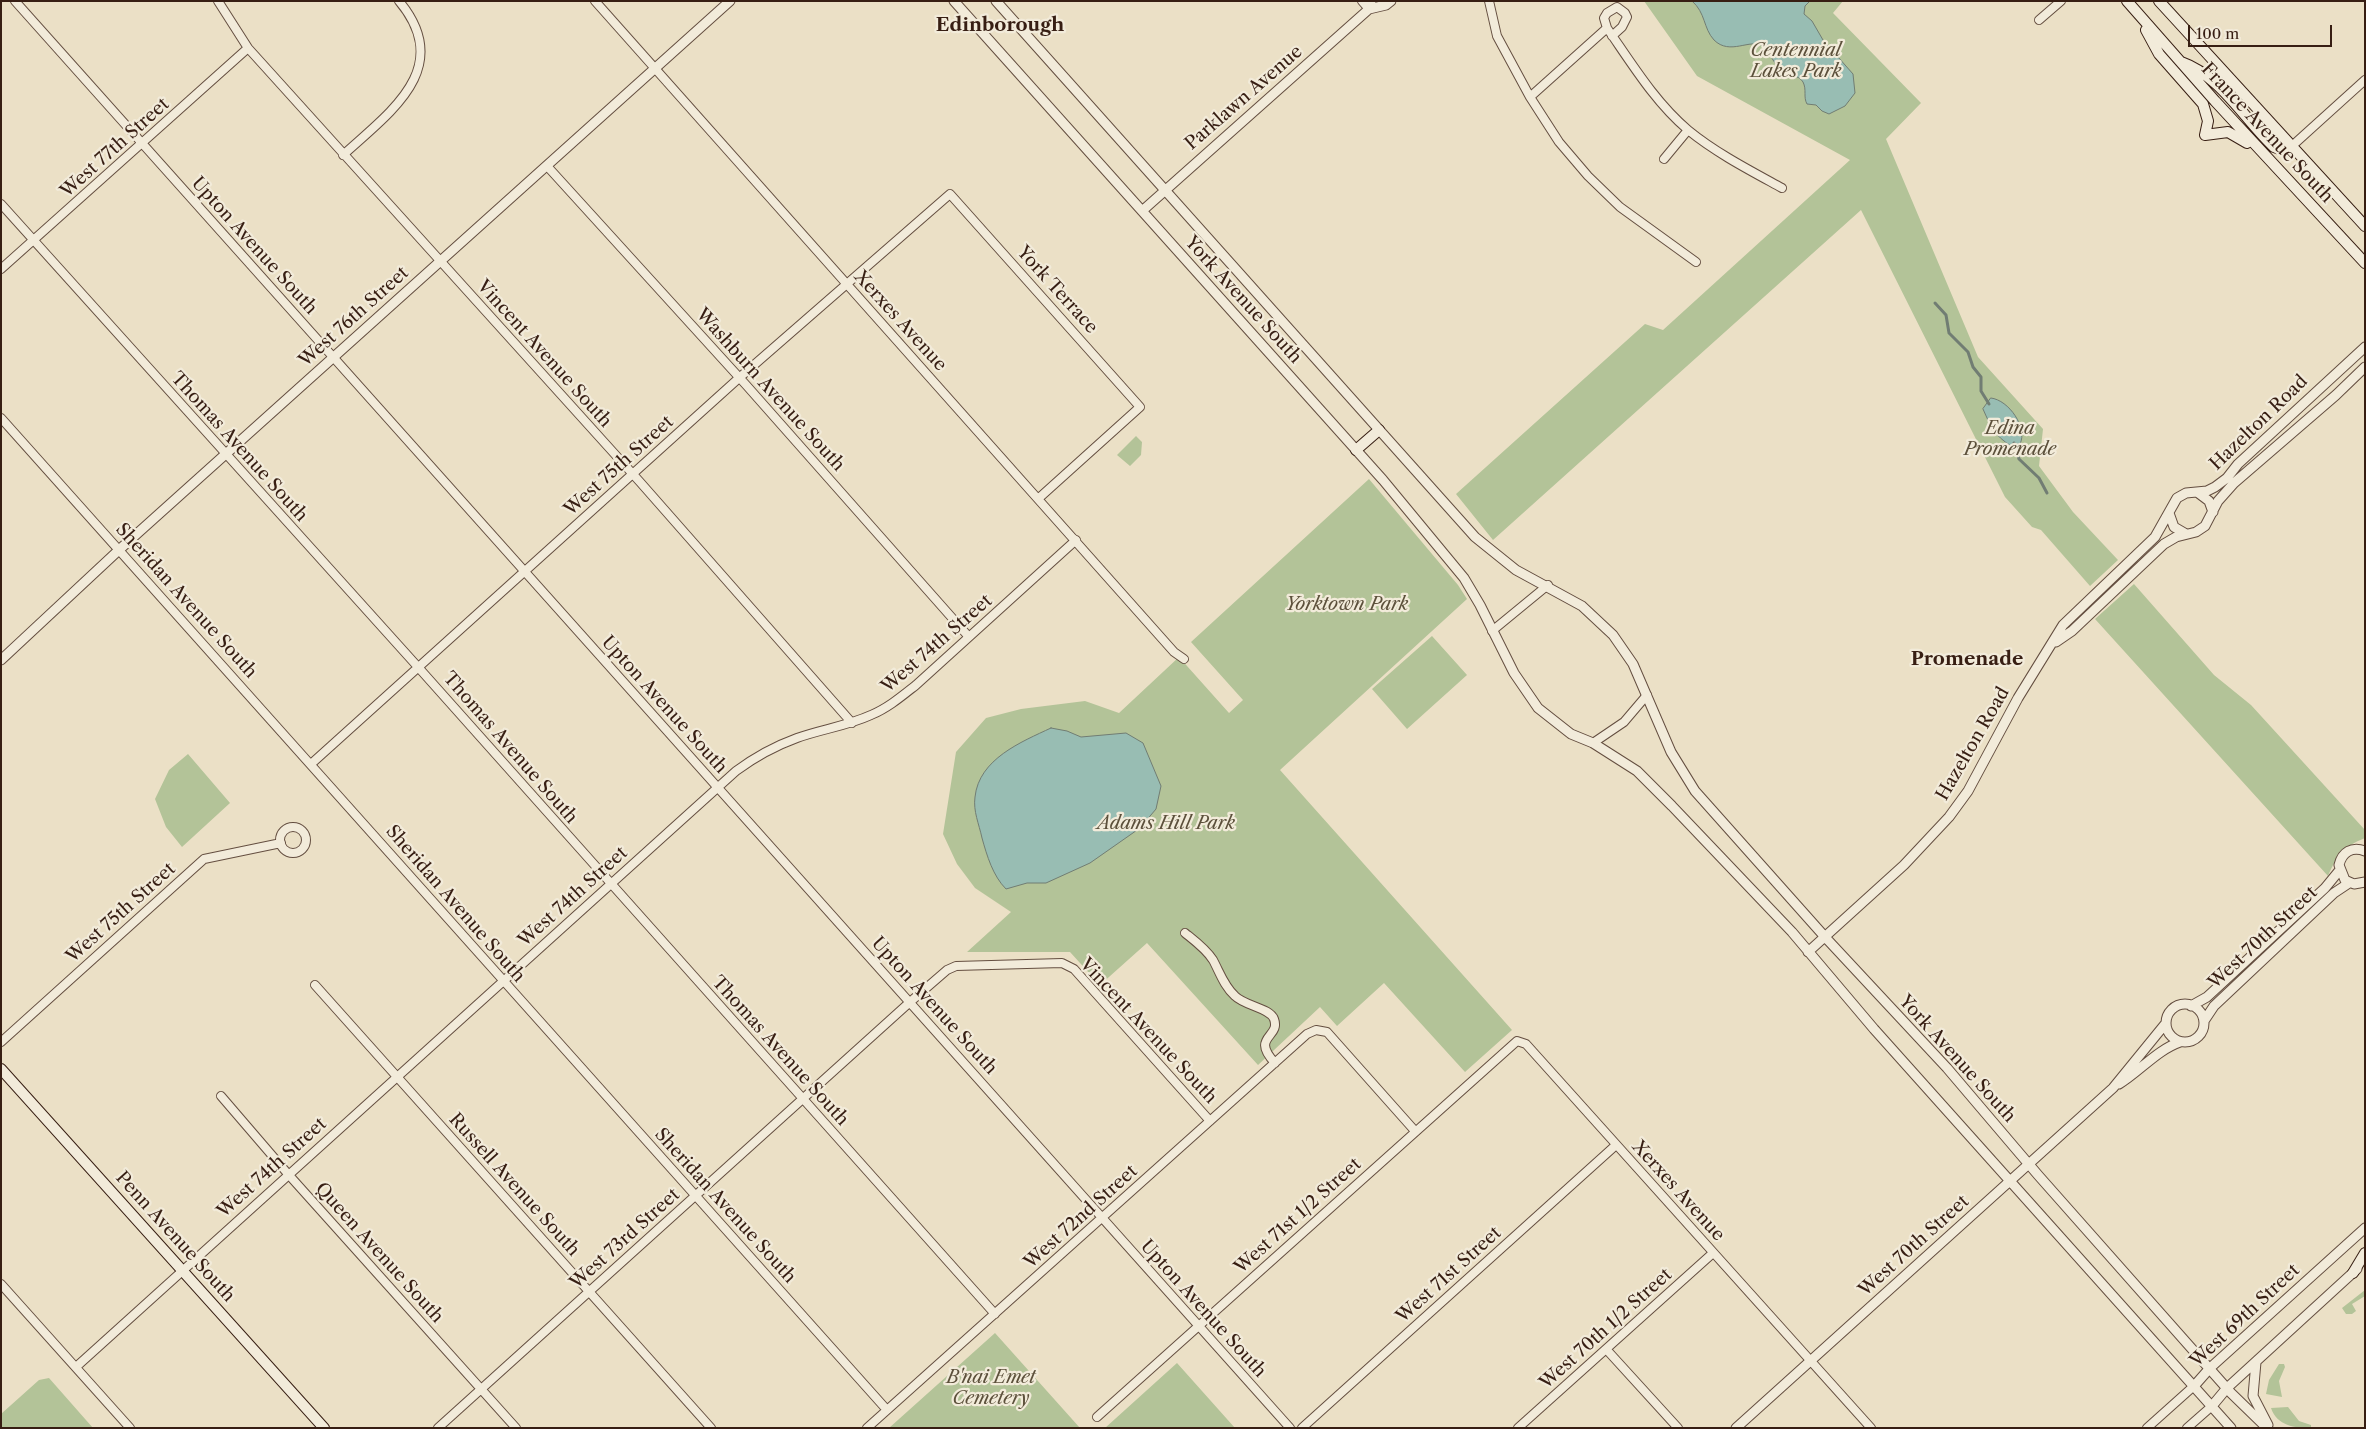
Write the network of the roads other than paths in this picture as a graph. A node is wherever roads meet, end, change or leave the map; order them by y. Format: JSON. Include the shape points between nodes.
{"nodes":[{"id":1,"x":15,"y":1,"type":"edge"},
{"id":2,"x":218,"y":1,"type":"edge"},
{"id":3,"x":399,"y":1,"type":"edge"},
{"id":4,"x":595,"y":1,"type":"edge"},
{"id":5,"x":730,"y":1,"type":"edge"},
{"id":6,"x":954,"y":1,"type":"edge"},
{"id":7,"x":996,"y":1,"type":"edge"},
{"id":8,"x":1362,"y":1,"type":"edge"},
{"id":9,"x":1391,"y":1,"type":"edge"},
{"id":10,"x":1489,"y":1,"type":"edge"},
{"id":11,"x":2061,"y":1,"type":"edge"},
{"id":12,"x":2127,"y":1,"type":"edge"},
{"id":13,"x":2159,"y":1,"type":"edge"},
{"id":14,"x":1370,"y":5,"type":"edge"},
{"id":15,"x":2137,"y":13,"type":"junction"},
{"id":16,"x":2039,"y":20,"type":"dead end"},
{"id":17,"x":1607,"y":28,"type":"junction"},
{"id":18,"x":1612,"y":36,"type":"junction"},
{"id":19,"x":248,"y":48,"type":"junction"},
{"id":20,"x":2179,"y":62,"type":"junction"},
{"id":21,"x":655,"y":68,"type":"junction"},
{"id":22,"x":2365,"y":80,"type":"edge"},
{"id":23,"x":1530,"y":97,"type":"junction"},
{"id":24,"x":1688,"y":130,"type":"junction"},
{"id":25,"x":142,"y":144,"type":"junction"},
{"id":26,"x":2292,"y":146,"type":"junction"},
{"id":27,"x":343,"y":155,"type":"junction"},
{"id":28,"x":2264,"y":155,"type":"junction"},
{"id":29,"x":1664,"y":159,"type":"dead end"},
{"id":30,"x":547,"y":166,"type":"junction"},
{"id":31,"x":1782,"y":188,"type":"dead end"},
{"id":32,"x":1165,"y":190,"type":"junction"},
{"id":33,"x":950,"y":194,"type":"joint"},
{"id":34,"x":1,"y":204,"type":"edge"},
{"id":35,"x":1142,"y":211,"type":"junction"},
{"id":36,"x":2365,"y":226,"type":"edge"},
{"id":37,"x":33,"y":241,"type":"junction"},
{"id":38,"x":440,"y":262,"type":"junction"},
{"id":39,"x":1696,"y":262,"type":"dead end"},
{"id":40,"x":2365,"y":263,"type":"edge"},
{"id":41,"x":1,"y":269,"type":"edge"},
{"id":42,"x":846,"y":284,"type":"junction"},
{"id":43,"x":2365,"y":347,"type":"edge"},
{"id":44,"x":333,"y":358,"type":"junction"},
{"id":45,"x":2365,"y":367,"type":"edge"},
{"id":46,"x":739,"y":378,"type":"junction"},
{"id":47,"x":1,"y":418,"type":"edge"},
{"id":48,"x":1379,"y":430,"type":"junction"},
{"id":49,"x":1356,"y":450,"type":"junction"},
{"id":50,"x":225,"y":455,"type":"junction"},
{"id":51,"x":633,"y":474,"type":"junction"},
{"id":52,"x":2196,"y":492,"type":"junction"},
{"id":53,"x":1038,"y":498,"type":"junction"},
{"id":54,"x":2213,"y":512,"type":"junction"},
{"id":55,"x":2169,"y":513,"type":"junction"},
{"id":56,"x":2186,"y":534,"type":"junction"},
{"id":57,"x":1076,"y":540,"type":"junction"},
{"id":58,"x":120,"y":549,"type":"junction"},
{"id":59,"x":525,"y":572,"type":"junction"},
{"id":60,"x":1548,"y":585,"type":"junction"},
{"id":61,"x":1492,"y":631,"type":"junction"},
{"id":62,"x":969,"y":637,"type":"junction"},
{"id":63,"x":2054,"y":643,"type":"junction"},
{"id":64,"x":1184,"y":659,"type":"dead end"},
{"id":65,"x":1,"y":660,"type":"edge"},
{"id":66,"x":418,"y":667,"type":"junction"},
{"id":67,"x":1647,"y":696,"type":"junction"},
{"id":68,"x":852,"y":723,"type":"junction"},
{"id":69,"x":1593,"y":743,"type":"junction"},
{"id":70,"x":311,"y":764,"type":"junction"},
{"id":71,"x":718,"y":787,"type":"junction"},
{"id":72,"x":281,"y":842,"type":"dead end"},
{"id":73,"x":2365,"y":851,"type":"edge"},
{"id":74,"x":2339,"y":871,"type":"junction"},
{"id":75,"x":2365,"y":882,"type":"edge"},
{"id":76,"x":2349,"y":883,"type":"junction"},
{"id":77,"x":610,"y":884,"type":"junction"},
{"id":78,"x":1185,"y":933,"type":"dead end"},
{"id":79,"x":1824,"y":937,"type":"junction"},
{"id":80,"x":1808,"y":952,"type":"junction"},
{"id":81,"x":1062,"y":962,"type":"joint"},
{"id":82,"x":502,"y":981,"type":"junction"},
{"id":83,"x":315,"y":985,"type":"dead end"},
{"id":84,"x":910,"y":1002,"type":"junction"},
{"id":85,"x":2191,"y":1006,"type":"junction"},
{"id":86,"x":2204,"y":1021,"type":"junction"},
{"id":87,"x":2166,"y":1023,"type":"junction"},
{"id":88,"x":1,"y":1042,"type":"edge"},
{"id":89,"x":1522,"y":1042,"type":"joint"},
{"id":90,"x":2180,"y":1042,"type":"junction"},
{"id":91,"x":1275,"y":1063,"type":"junction"},
{"id":92,"x":1,"y":1068,"type":"edge"},
{"id":93,"x":396,"y":1077,"type":"junction"},
{"id":94,"x":2113,"y":1088,"type":"junction"},
{"id":95,"x":221,"y":1096,"type":"dead end"},
{"id":96,"x":803,"y":1099,"type":"junction"},
{"id":97,"x":1210,"y":1121,"type":"junction"},
{"id":98,"x":1415,"y":1131,"type":"junction"},
{"id":99,"x":1616,"y":1145,"type":"junction"},
{"id":100,"x":2029,"y":1164,"type":"junction"},
{"id":101,"x":288,"y":1174,"type":"junction"},
{"id":102,"x":2010,"y":1181,"type":"junction"},
{"id":103,"x":695,"y":1196,"type":"junction"},
{"id":104,"x":1102,"y":1218,"type":"junction"},
{"id":105,"x":2365,"y":1228,"type":"edge"},
{"id":106,"x":1713,"y":1253,"type":"junction"},
{"id":107,"x":2365,"y":1253,"type":"edge"},
{"id":108,"x":2365,"y":1263,"type":"edge"},
{"id":109,"x":182,"y":1270,"type":"junction"},
{"id":110,"x":2353,"y":1273,"type":"junction"},
{"id":111,"x":1,"y":1284,"type":"edge"},
{"id":112,"x":589,"y":1292,"type":"junction"},
{"id":113,"x":995,"y":1314,"type":"junction"},
{"id":114,"x":1198,"y":1325,"type":"junction"},
{"id":115,"x":1606,"y":1349,"type":"junction"},
{"id":116,"x":1811,"y":1361,"type":"junction"},
{"id":117,"x":2256,"y":1362,"type":"junction"},
{"id":118,"x":76,"y":1367,"type":"junction"},
{"id":119,"x":2210,"y":1368,"type":"junction"},
{"id":120,"x":2195,"y":1385,"type":"junction"},
{"id":121,"x":2227,"y":1388,"type":"junction"},
{"id":122,"x":481,"y":1389,"type":"junction"},
{"id":123,"x":2212,"y":1406,"type":"junction"},
{"id":124,"x":887,"y":1410,"type":"junction"},
{"id":125,"x":1097,"y":1417,"type":"dead end"},
{"id":126,"x":130,"y":1428,"type":"edge"},
{"id":127,"x":324,"y":1428,"type":"edge"},
{"id":128,"x":438,"y":1428,"type":"edge"},
{"id":129,"x":516,"y":1428,"type":"edge"},
{"id":130,"x":711,"y":1428,"type":"edge"},
{"id":131,"x":867,"y":1428,"type":"edge"},
{"id":132,"x":1290,"y":1428,"type":"edge"},
{"id":133,"x":1302,"y":1428,"type":"edge"},
{"id":134,"x":1518,"y":1428,"type":"edge"},
{"id":135,"x":1678,"y":1428,"type":"edge"},
{"id":136,"x":1736,"y":1428,"type":"edge"},
{"id":137,"x":1871,"y":1428,"type":"edge"},
{"id":138,"x":2147,"y":1428,"type":"edge"},
{"id":139,"x":2188,"y":1428,"type":"edge"},
{"id":140,"x":2231,"y":1428,"type":"edge"},
{"id":141,"x":2268,"y":1428,"type":"edge"}],
"edges":[{"from":1,"to":25,"type":"street","name":"Upton Avenue South"},
{"from":2,"to":19,"type":"street","name":"Vincent Avenue South"},
{"from":3,"to":27,"type":"street","via":[[413,20],[418,36],[418,72],[400,102]]},
{"from":4,"to":21,"type":"street","name":"Xerxes Avenue"},
{"from":5,"to":21,"type":"street","name":"West 76th Street"},
{"from":6,"to":35,"type":"street","name":"York Avenue South"},
{"from":7,"to":32,"type":"street","name":"York Avenue South"},
{"from":8,"to":14,"type":"street"},
{"from":9,"to":14,"type":"street","name":"Parklawn Avenue","via":[[1386,5]]},
{"from":10,"to":23,"type":"street","via":[[1497,36]]},
{"from":11,"to":16,"type":"street"},
{"from":12,"to":15,"type":"main road","name":"France Avenue South"},
{"from":13,"to":26,"type":"main road","name":"France Avenue South"},
{"from":14,"to":32,"type":"street","name":"Parklawn Avenue"},
{"from":15,"to":20,"type":"main road","name":"France Avenue South"},
{"from":15,"to":28,"type":"main road","via":[[2159,54],[2203,104],[2208,121],[2205,135],[2228,132]]},
{"from":17,"to":18,"type":"street"},
{"from":17,"to":18,"type":"street","via":[[1604,18],[1607,13],[1612,8],[1622,9],[1626,22]]},
{"from":17,"to":23,"type":"street"},
{"from":18,"to":24,"type":"street","via":[[1646,85]]},
{"from":19,"to":25,"type":"street","name":"West 77th Street"},
{"from":19,"to":27,"type":"street","name":"Vincent Avenue South"},
{"from":20,"to":26,"type":"main road","via":[[2195,67],[2217,85],[2274,147],[2282,150]]},
{"from":20,"to":28,"type":"main road","name":"France Avenue South"},
{"from":21,"to":30,"type":"street","name":"West 76th Street"},
{"from":21,"to":42,"type":"street","name":"Xerxes Avenue"},
{"from":22,"to":26,"type":"street"},
{"from":23,"to":39,"type":"street","via":[[1559,142],[1588,176],[1624,210]]},
{"from":24,"to":29,"type":"street"},
{"from":24,"to":31,"type":"street"},
{"from":25,"to":37,"type":"street","name":"West 77th Street"},
{"from":25,"to":44,"type":"street","name":"Upton Avenue South"},
{"from":26,"to":36,"type":"main road","name":"France Avenue South"},
{"from":27,"to":38,"type":"street","name":"Vincent Avenue South"},
{"from":28,"to":40,"type":"main road","name":"France Avenue South"},
{"from":30,"to":38,"type":"street","name":"West 76th Street"},
{"from":30,"to":46,"type":"street","name":"Washburn Avenue South"},
{"from":32,"to":35,"type":"street","name":"Parklawn Avenue"},
{"from":32,"to":48,"type":"street","name":"York Avenue South"},
{"from":33,"to":42,"type":"street","name":"West 75th Street"},
{"from":33,"to":53,"type":"street","name":"York Terrace","via":[[1140,407]]},
{"from":34,"to":37,"type":"street","name":"Thomas Avenue South"},
{"from":35,"to":49,"type":"street","name":"York Avenue South"},
{"from":37,"to":41,"type":"street","name":"West 77th Street"},
{"from":37,"to":50,"type":"street","name":"Thomas Avenue South"},
{"from":38,"to":44,"type":"street","name":"West 76th Street"},
{"from":38,"to":51,"type":"street","name":"Vincent Avenue South"},
{"from":42,"to":46,"type":"street","name":"West 75th Street"},
{"from":42,"to":53,"type":"street","name":"Xerxes Avenue"},
{"from":43,"to":52,"type":"street","name":"Hazelton Road","via":[[2221,483],[2207,491]]},
{"from":44,"to":50,"type":"street","name":"West 76th Street"},
{"from":44,"to":59,"type":"street","name":"Upton Avenue South"},
{"from":45,"to":54,"type":"street","name":"Hazelton Road","via":[[2234,483]]},
{"from":46,"to":51,"type":"street","name":"West 75th Street"},
{"from":46,"to":62,"type":"street","name":"Washburn Avenue South"},
{"from":47,"to":58,"type":"street","name":"Sheridan Avenue South"},
{"from":48,"to":49,"type":"main road"},
{"from":48,"to":60,"type":"street","name":"York Avenue South","via":[[1475,537],[1516,570]]},
{"from":49,"to":61,"type":"street","name":"York Avenue South","via":[[1464,578]]},
{"from":50,"to":58,"type":"street","name":"West 76th Street"},
{"from":50,"to":66,"type":"street","name":"Thomas Avenue South"},
{"from":51,"to":59,"type":"street","name":"West 75th Street"},
{"from":51,"to":68,"type":"street","name":"Vincent Avenue South"},
{"from":52,"to":54,"type":"street","via":[[2209,501]]},
{"from":52,"to":55,"type":"street","name":"Hazelton Road","via":[[2177,498]]},
{"from":53,"to":57,"type":"street","name":"Xerxes Avenue"},
{"from":54,"to":56,"type":"street","name":"Hazelton Road","via":[[2205,526]]},
{"from":55,"to":56,"type":"street","via":[[2174,527]]},
{"from":55,"to":63,"type":"street","name":"Hazelton Road","via":[[2155,537],[2082,606],[2064,625]]},
{"from":56,"to":63,"type":"street","name":"Hazelton Road","via":[[2164,544],[2072,631]]},
{"from":57,"to":62,"type":"street","name":"West 74th Street"},
{"from":57,"to":64,"type":"street","name":"Xerxes Avenue"},
{"from":58,"to":65,"type":"street","name":"West 76th Street"},
{"from":58,"to":70,"type":"street","name":"Sheridan Avenue South"},
{"from":59,"to":66,"type":"street","name":"West 75th Street"},
{"from":59,"to":71,"type":"street","name":"Upton Avenue South"},
{"from":60,"to":61,"type":"street"},
{"from":60,"to":67,"type":"street","name":"York Avenue South","via":[[1582,606],[1613,635],[1633,664]]},
{"from":61,"to":69,"type":"street","name":"York Avenue South","via":[[1514,673],[1538,708],[1571,734]]},
{"from":62,"to":68,"type":"street","name":"West 74th Street","via":[[896,701]]},
{"from":63,"to":79,"type":"street","name":"Hazelton Road","via":[[2022,692],[1968,791],[1949,817],[1904,865]]},
{"from":66,"to":70,"type":"street","name":"West 75th Street"},
{"from":66,"to":77,"type":"street","name":"Thomas Avenue South"},
{"from":67,"to":69,"type":"street","via":[[1624,722]]},
{"from":67,"to":79,"type":"street","name":"York Avenue South","via":[[1671,752],[1695,791]]},
{"from":68,"to":71,"type":"street","name":"West 74th Street","via":[[776,746],[736,771]]},
{"from":69,"to":80,"type":"street","name":"York Avenue South","via":[[1637,771],[1768,906]]},
{"from":70,"to":82,"type":"street","name":"Sheridan Avenue South"},
{"from":71,"to":77,"type":"street","name":"West 74th Street"},
{"from":71,"to":84,"type":"street","name":"Upton Avenue South"},
{"from":72,"to":88,"type":"street","name":"West 75th Street","via":[[204,859]]},
{"from":73,"to":74,"type":"street","name":"West 70th Street","via":[[2347,852],[2340,860]]},
{"from":74,"to":76,"type":"street"},
{"from":74,"to":85,"type":"street","name":"West 70th Street","via":[[2325,888],[2207,997]]},
{"from":75,"to":76,"type":"street"},
{"from":76,"to":86,"type":"street","name":"West 70th Street","via":[[2334,893],[2214,1006]]},
{"from":77,"to":82,"type":"street","name":"West 74th Street"},
{"from":77,"to":96,"type":"street","name":"Thomas Avenue South"},
{"from":78,"to":91,"type":"street","via":[[1212,959],[1222,980],[1236,997],[1269,1012],[1274,1018],[1275,1024],[1264,1044],[1265,1053]]},
{"from":79,"to":80,"type":"street","name":"Hazelton Road"},
{"from":79,"to":100,"type":"street","name":"York Avenue South","via":[[1947,1068]]},
{"from":80,"to":102,"type":"street","name":"York Avenue South"},
{"from":81,"to":84,"type":"street","name":"West 73rd Street","via":[[956,966],[946,970]]},
{"from":81,"to":97,"type":"street","name":"Vincent Avenue South","via":[[1074,969]]},
{"from":82,"to":93,"type":"street","name":"West 74th Street"},
{"from":82,"to":103,"type":"street","name":"Sheridan Avenue South"},
{"from":83,"to":93,"type":"street","name":"Russell Avenue South"},
{"from":84,"to":96,"type":"street","name":"West 73rd Street"},
{"from":84,"to":104,"type":"street","name":"Upton Avenue South"},
{"from":85,"to":86,"type":"street","via":[[2198,1010]]},
{"from":85,"to":87,"type":"street","via":[[2175,1007]]},
{"from":86,"to":90,"type":"street","via":[[2199,1036],[2190,1042]]},
{"from":87,"to":90,"type":"street","via":[[2170,1035]]},
{"from":87,"to":94,"type":"street","name":"West 70th Street"},
{"from":89,"to":98,"type":"street","name":"West 71st 1/2 Street","via":[[1517,1041]]},
{"from":89,"to":99,"type":"street","name":"Xerxes Avenue"},
{"from":90,"to":94,"type":"street","name":"West 70th Street","via":[[2167,1047],[2137,1073]]},
{"from":91,"to":97,"type":"street","name":"West 72nd Street"},
{"from":91,"to":98,"type":"street","name":"West 72nd Street","via":[[1307,1034],[1316,1030],[1327,1032]]},
{"from":92,"to":109,"type":"main road","name":"Penn Avenue South"},
{"from":93,"to":101,"type":"street","name":"West 74th Street"},
{"from":93,"to":112,"type":"street","name":"Russell Avenue South"},
{"from":94,"to":100,"type":"street","name":"West 70th Street"},
{"from":95,"to":101,"type":"street","name":"Queen Avenue South"},
{"from":96,"to":103,"type":"street","name":"West 73rd Street"},
{"from":96,"to":113,"type":"street","name":"Thomas Avenue South"},
{"from":97,"to":104,"type":"street","name":"West 72nd Street"},
{"from":98,"to":114,"type":"street","name":"West 71st 1/2 Street"},
{"from":99,"to":106,"type":"street","name":"Xerxes Avenue"},
{"from":99,"to":133,"type":"street","name":"West 71st Street"},
{"from":100,"to":102,"type":"street","name":"West 70th Street"},
{"from":100,"to":119,"type":"street","name":"York Avenue South"},
{"from":101,"to":109,"type":"street","name":"West 74th Street"},
{"from":101,"to":122,"type":"street","name":"Queen Avenue South"},
{"from":102,"to":116,"type":"street","name":"West 70th Street"},
{"from":102,"to":120,"type":"street","name":"York Avenue South"},
{"from":103,"to":112,"type":"street","name":"West 73rd Street"},
{"from":103,"to":124,"type":"street","name":"Sheridan Avenue South"},
{"from":104,"to":113,"type":"street","name":"West 72nd Street"},
{"from":104,"to":114,"type":"street","name":"Upton Avenue South"},
{"from":105,"to":119,"type":"street","name":"West 69th Street"},
{"from":106,"to":115,"type":"street","name":"West 70th 1/2 Street"},
{"from":106,"to":116,"type":"street","name":"Xerxes Avenue"},
{"from":107,"to":110,"type":"main road"},
{"from":108,"to":110,"type":"street"},
{"from":109,"to":118,"type":"street","name":"West 74th Street"},
{"from":109,"to":127,"type":"main road","name":"Penn Avenue South"},
{"from":110,"to":117,"type":"street"},
{"from":111,"to":118,"type":"street"},
{"from":112,"to":122,"type":"street","name":"West 73rd Street"},
{"from":112,"to":130,"type":"street","name":"Russell Avenue South"},
{"from":113,"to":124,"type":"street","name":"West 72nd Street"},
{"from":114,"to":125,"type":"street","name":"West 71st 1/2 Street"},
{"from":114,"to":132,"type":"street","name":"Upton Avenue South"},
{"from":115,"to":134,"type":"street","name":"West 70th 1/2 Street"},
{"from":115,"to":135,"type":"street"},
{"from":116,"to":136,"type":"street","name":"West 70th Street"},
{"from":116,"to":137,"type":"street","name":"Xerxes Avenue"},
{"from":117,"to":121,"type":"street"},
{"from":117,"to":141,"type":"street","via":[[2253,1396]]},
{"from":118,"to":126,"type":"street"},
{"from":119,"to":120,"type":"street","name":"West 69th Street"},
{"from":119,"to":121,"type":"street","name":"York Avenue South"},
{"from":120,"to":123,"type":"street","name":"York Avenue South"},
{"from":120,"to":138,"type":"street","name":"West 69th Street"},
{"from":121,"to":123,"type":"street"},
{"from":121,"to":141,"type":"street","name":"York Avenue South"},
{"from":122,"to":128,"type":"street","name":"West 73rd Street"},
{"from":122,"to":129,"type":"street","name":"Queen Avenue South"},
{"from":123,"to":139,"type":"street"},
{"from":123,"to":140,"type":"street","name":"York Avenue South"},
{"from":124,"to":131,"type":"street","name":"West 72nd Street"}]}
